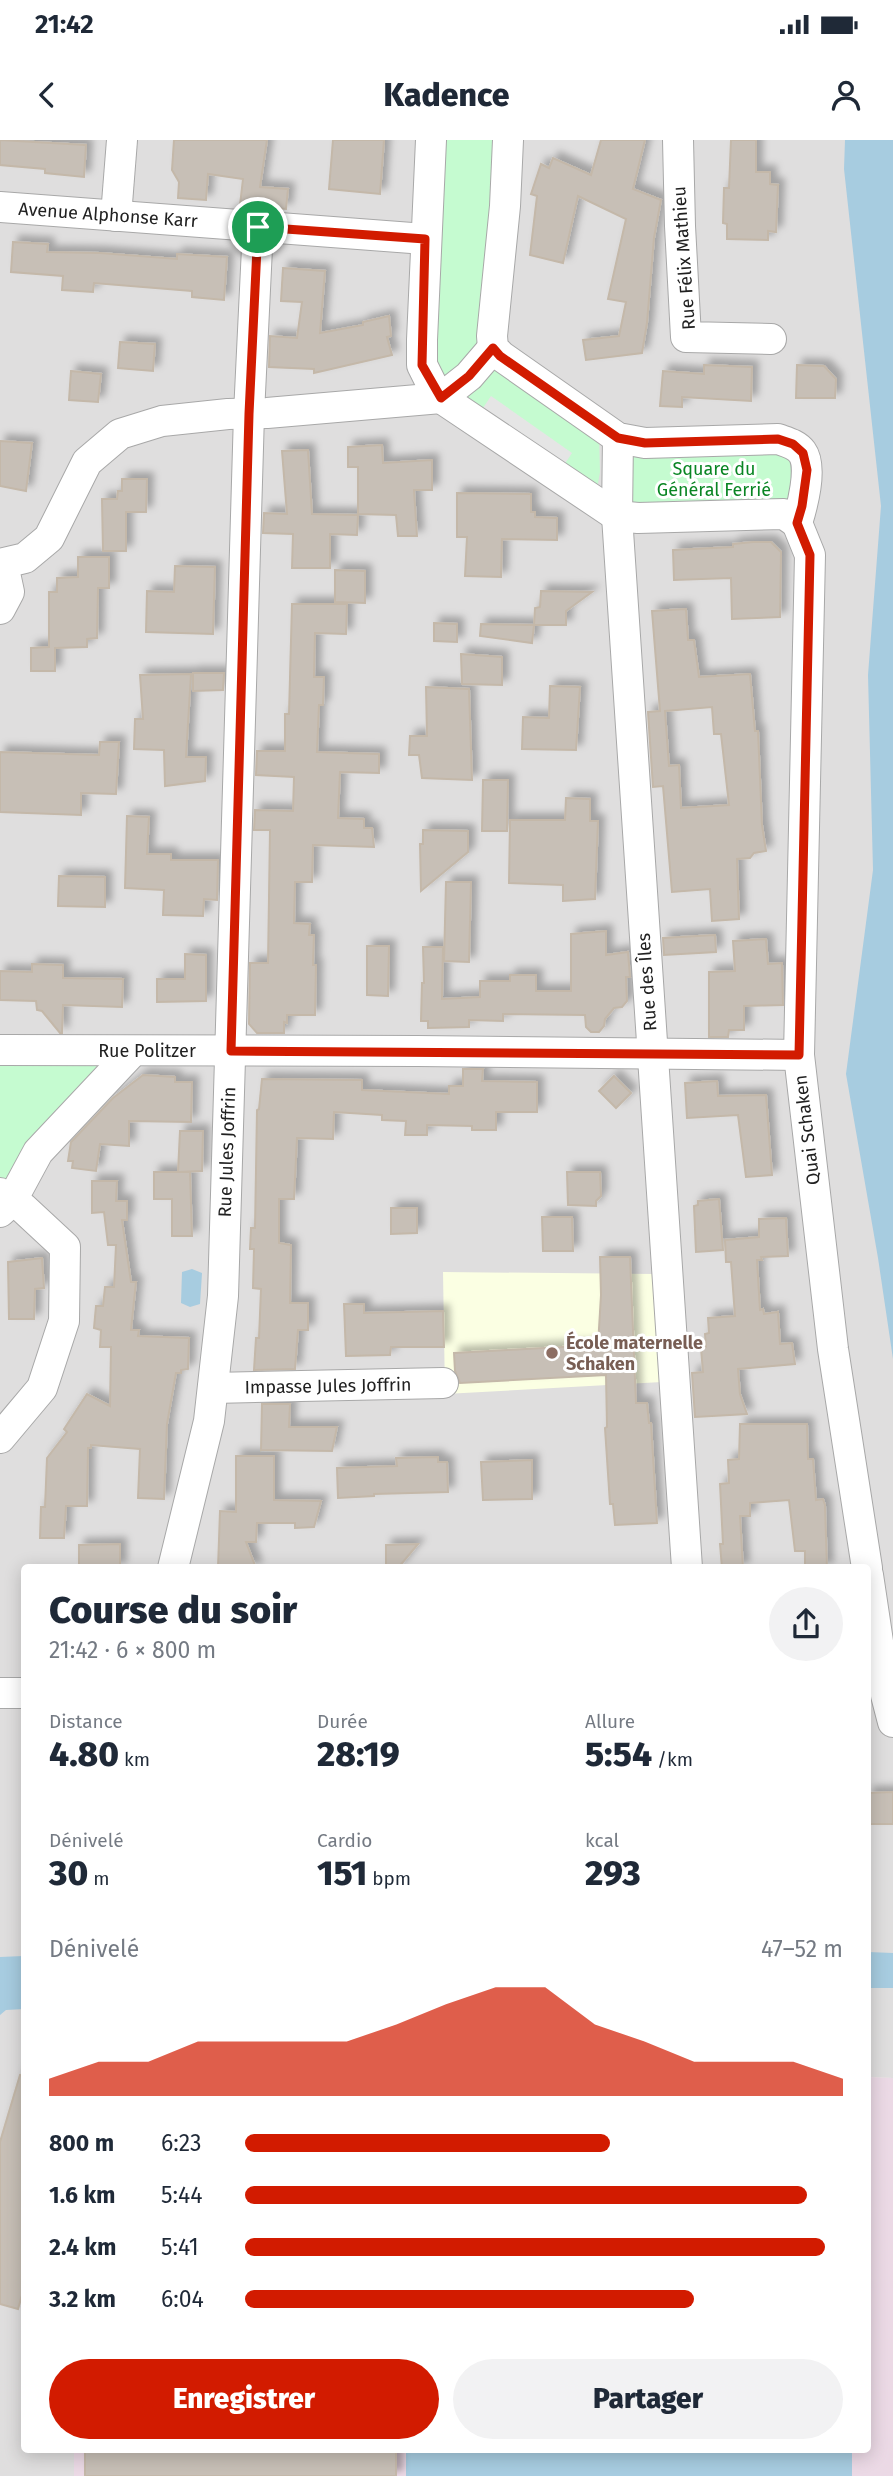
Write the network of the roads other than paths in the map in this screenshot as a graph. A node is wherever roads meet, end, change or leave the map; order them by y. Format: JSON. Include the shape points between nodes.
{"nodes":[{"id":1,"x":122,"y":140,"type":"edge"},
{"id":2,"x":430,"y":140,"type":"edge"},
{"id":3,"x":508,"y":140,"type":"edge"},
{"id":4,"x":678,"y":140,"type":"edge"},
{"id":5,"x":0,"y":207,"type":"edge"},
{"id":6,"x":116,"y":216,"type":"junction"},
{"id":7,"x":258,"y":227,"type":"junction"},
{"id":8,"x":425,"y":239,"type":"junction"},
{"id":9,"x":771,"y":339,"type":"dead end"},
{"id":10,"x":493,"y":348,"type":"junction"},
{"id":11,"x":441,"y":398,"type":"junction"},
{"id":12,"x":249,"y":414,"type":"junction"},
{"id":13,"x":618,"y":438,"type":"junction"},
{"id":14,"x":617,"y":516,"type":"junction"},
{"id":15,"x":797,"y":523,"type":"junction"},
{"id":16,"x":2,"y":564,"type":"edge"},
{"id":17,"x":0,"y":609,"type":"edge"},
{"id":18,"x":0,"y":1050,"type":"edge"},
{"id":19,"x":133,"y":1051,"type":"junction"},
{"id":20,"x":231,"y":1051,"type":"junction"},
{"id":21,"x":651,"y":1053,"type":"junction"},
{"id":22,"x":799,"y":1055,"type":"junction"},
{"id":23,"x":4,"y":1203,"type":"edge"},
{"id":24,"x":443,"y":1383,"type":"dead end"},
{"id":25,"x":213,"y":1388,"type":"junction"},
{"id":26,"x":0,"y":1438,"type":"edge"},
{"id":27,"x":174,"y":1564,"type":"edge"},
{"id":28,"x":687,"y":1564,"type":"edge"},
{"id":29,"x":866,"y":1564,"type":"edge"},
{"id":30,"x":871,"y":1603,"type":"edge"},
{"id":31,"x":0,"y":1693,"type":"edge"},
{"id":32,"x":21,"y":1693,"type":"edge"},
{"id":33,"x":882,"y":1704,"type":"edge"}],
"edges":[{"from":1,"to":6,"type":"street"},
{"from":2,"to":8,"type":"street"},
{"from":3,"to":10,"type":"street"},
{"from":4,"to":9,"type":"street","name":"Rue Félix Mathieu","via":[[687,337]]},
{"from":5,"to":6,"type":"street","name":"Avenue Alphonse Karr"},
{"from":6,"to":7,"type":"street","name":"Avenue Alphonse Karr"},
{"from":7,"to":8,"type":"street","name":"Avenue Alphonse Karr"},
{"from":7,"to":12,"type":"street","name":"Rue Jules Joffrin"},
{"from":8,"to":11,"type":"street","via":[[422,365]]},
{"from":10,"to":11,"type":"street","via":[[469,376]]},
{"from":10,"to":13,"type":"street"},
{"from":11,"to":12,"type":"street"},
{"from":11,"to":14,"type":"street"},
{"from":12,"to":16,"type":"street","via":[[162,421],[120,434],[87,462],[49,538],[25,558]]},
{"from":12,"to":20,"type":"street","name":"Rue Jules Joffrin"},
{"from":13,"to":14,"type":"street","name":"Rue des Îles"},
{"from":13,"to":15,"type":"street","via":[[645,443],[778,439],[793,444],[803,453],[807,470]]},
{"from":14,"to":15,"type":"street","via":[[784,514]]},
{"from":14,"to":21,"type":"street","name":"Rue des Îles"},
{"from":15,"to":22,"type":"street","name":"Quai Schaken","via":[[810,555]]},
{"from":16,"to":17,"type":"street","via":[[9,592]]},
{"from":18,"to":19,"type":"street","name":"Rue Politzer"},
{"from":19,"to":20,"type":"street","name":"Rue Politzer"},
{"from":19,"to":23,"type":"street","via":[[38,1152]]},
{"from":20,"to":21,"type":"street","name":"Rue Politzer"},
{"from":20,"to":25,"type":"street","name":"Rue Jules Joffrin","via":[[223,1296]]},
{"from":21,"to":22,"type":"street","name":"Rue Politzer"},
{"from":21,"to":28,"type":"street","name":"Rue des Îles"},
{"from":22,"to":29,"type":"street","name":"Quai Schaken","via":[[833,1349]]},
{"from":23,"to":26,"type":"street","via":[[23,1208],[65,1247],[64,1321],[42,1388]]},
{"from":24,"to":25,"type":"street","name":"Impasse Jules Joffrin"},
{"from":25,"to":27,"type":"street","name":"Rue Jules Joffrin"},
{"from":30,"to":33,"type":"street"},
{"from":31,"to":32,"type":"street"}]}
